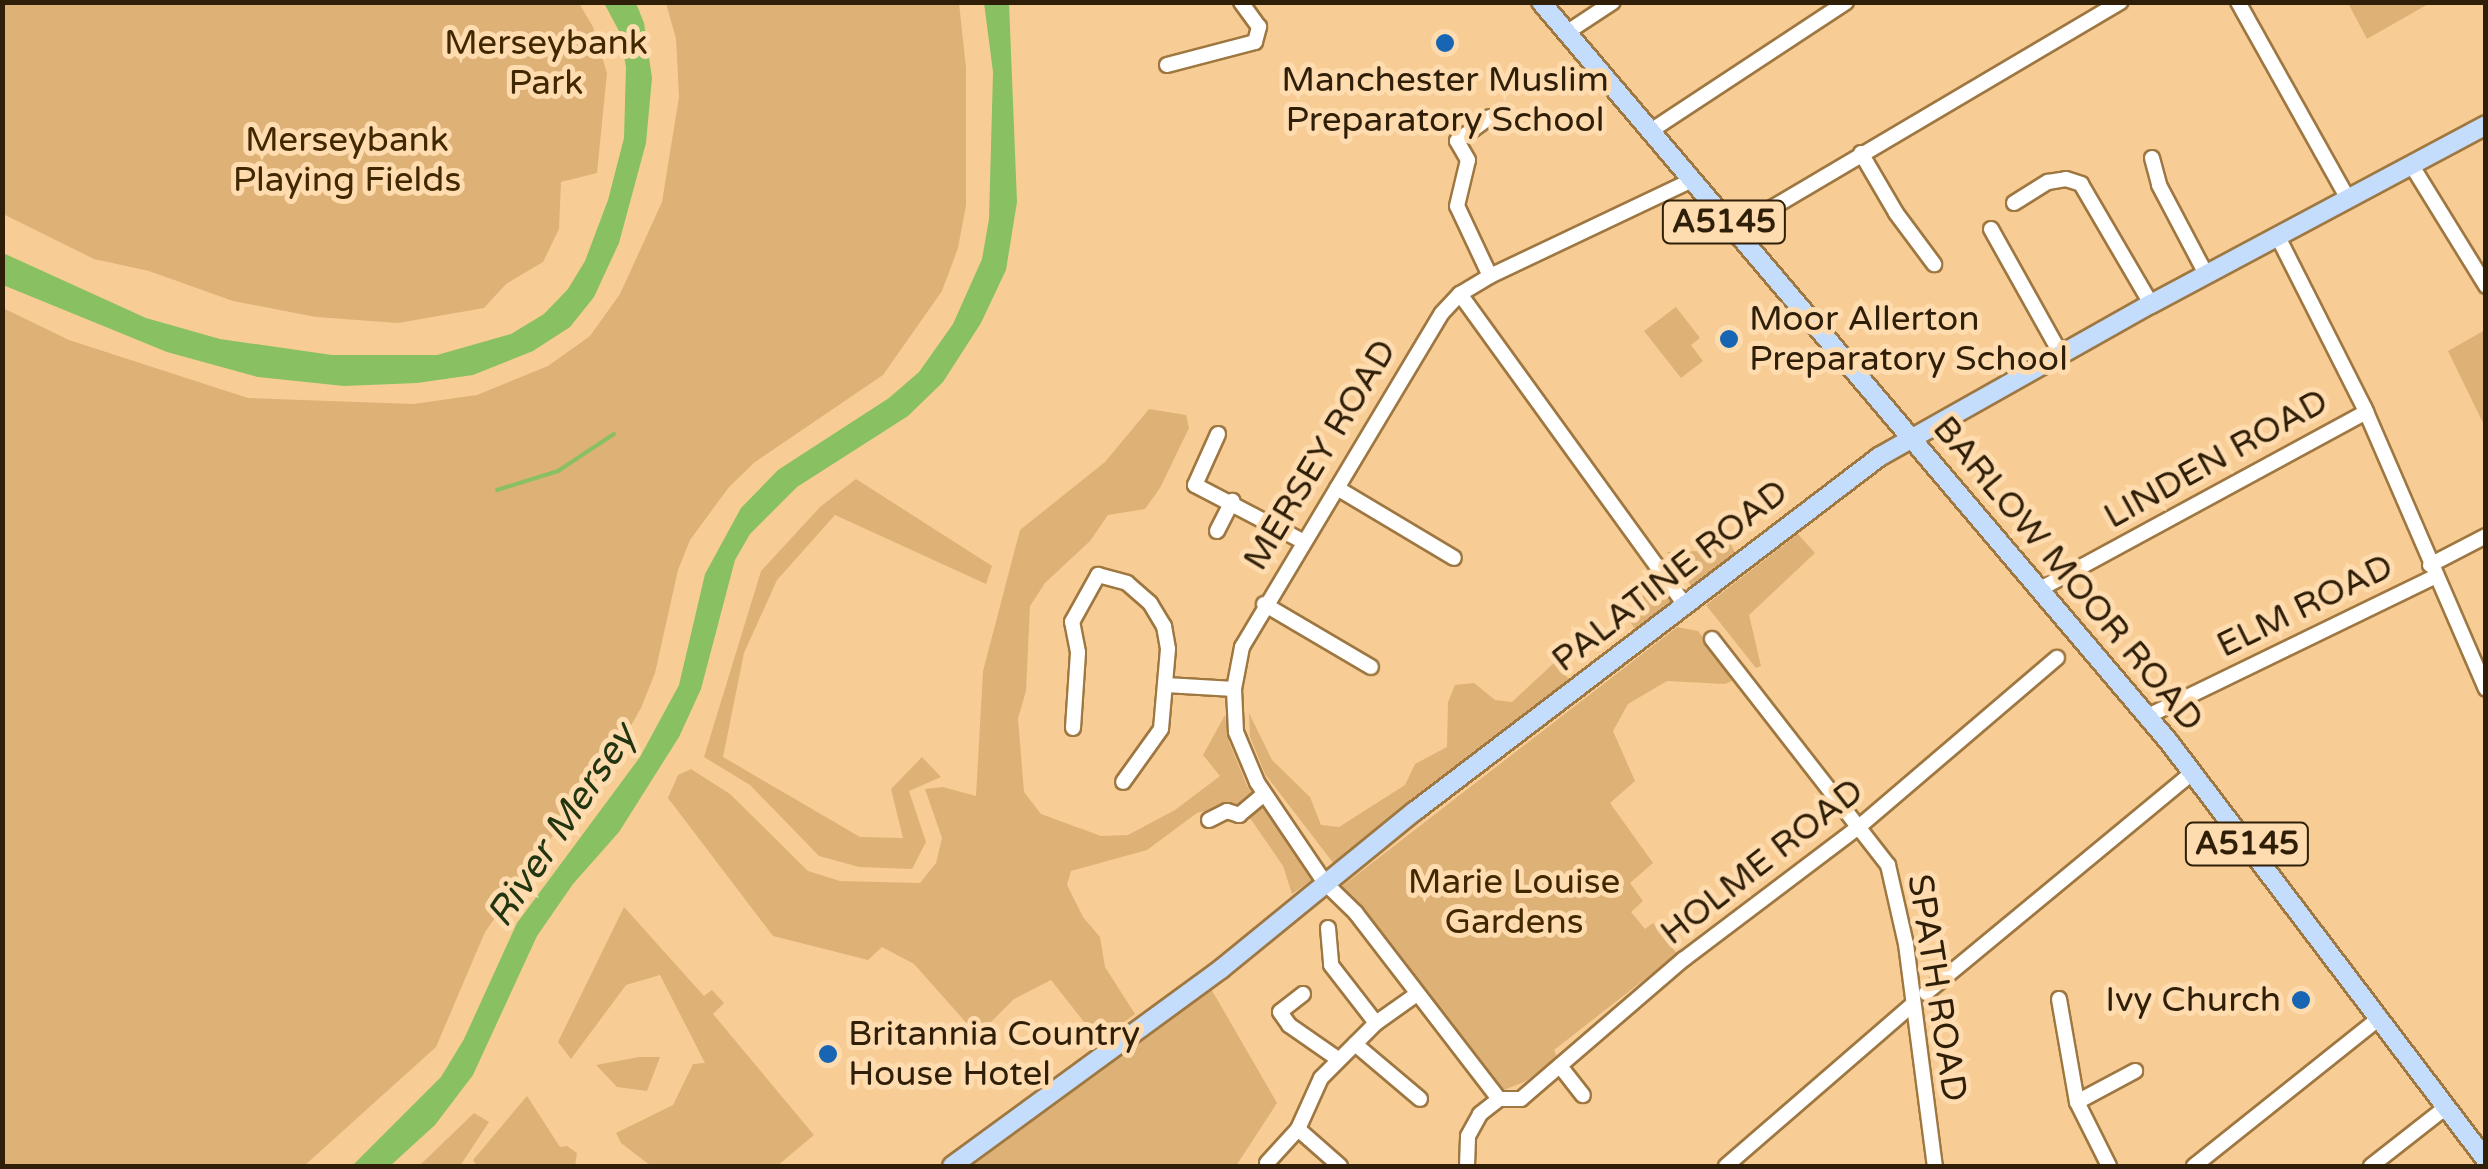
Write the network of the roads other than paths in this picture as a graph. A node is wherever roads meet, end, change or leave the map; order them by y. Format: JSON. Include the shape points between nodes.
{"nodes":[{"id":1,"x":1241,"y":2,"type":"edge"},
{"id":2,"x":1541,"y":2,"type":"edge"},
{"id":3,"x":1613,"y":2,"type":"edge"},
{"id":4,"x":1846,"y":2,"type":"edge"},
{"id":5,"x":2120,"y":2,"type":"edge"},
{"id":6,"x":2238,"y":2,"type":"edge"},
{"id":7,"x":1566,"y":33,"type":"junction"},
{"id":8,"x":1167,"y":64,"type":"dead end"},
{"id":9,"x":1490,"y":117,"type":"dead end"},
{"id":10,"x":2486,"y":125,"type":"edge"},
{"id":11,"x":1649,"y":132,"type":"junction"},
{"id":12,"x":1862,"y":154,"type":"junction"},
{"id":13,"x":2152,"y":158,"type":"dead end"},
{"id":14,"x":2412,"y":166,"type":"junction"},
{"id":15,"x":1690,"y":181,"type":"junction"},
{"id":16,"x":2348,"y":196,"type":"junction"},
{"id":17,"x":2014,"y":203,"type":"dead end"},
{"id":18,"x":1991,"y":229,"type":"dead end"},
{"id":19,"x":1733,"y":232,"type":"junction"},
{"id":20,"x":2277,"y":234,"type":"junction"},
{"id":21,"x":1934,"y":264,"type":"dead end"},
{"id":22,"x":2206,"y":274,"type":"junction"},
{"id":23,"x":1490,"y":276,"type":"junction"},
{"id":24,"x":2484,"y":288,"type":"edge"},
{"id":25,"x":1460,"y":294,"type":"junction"},
{"id":26,"x":2151,"y":304,"type":"junction"},
{"id":27,"x":2061,"y":354,"type":"junction"},
{"id":28,"x":2366,"y":412,"type":"junction"},
{"id":29,"x":1218,"y":434,"type":"dead end"},
{"id":30,"x":1910,"y":439,"type":"junction"},
{"id":31,"x":1337,"y":488,"type":"junction"},
{"id":32,"x":1232,"y":501,"type":"junction"},
{"id":33,"x":1217,"y":531,"type":"dead end"},
{"id":34,"x":2486,"y":536,"type":"edge"},
{"id":35,"x":1302,"y":541,"type":"junction"},
{"id":36,"x":1454,"y":558,"type":"dead end"},
{"id":37,"x":2432,"y":571,"type":"junction"},
{"id":38,"x":2042,"y":588,"type":"junction"},
{"id":39,"x":1264,"y":604,"type":"junction"},
{"id":40,"x":1686,"y":606,"type":"junction"},
{"id":41,"x":1712,"y":639,"type":"dead end"},
{"id":42,"x":2057,"y":658,"type":"dead end"},
{"id":43,"x":1371,"y":667,"type":"dead end"},
{"id":44,"x":1166,"y":686,"type":"junction"},
{"id":45,"x":1234,"y":689,"type":"junction"},
{"id":46,"x":2486,"y":689,"type":"edge"},
{"id":47,"x":2148,"y":716,"type":"junction"},
{"id":48,"x":1073,"y":728,"type":"dead end"},
{"id":49,"x":2193,"y":772,"type":"junction"},
{"id":50,"x":1124,"y":782,"type":"dead end"},
{"id":51,"x":1264,"y":794,"type":"junction"},
{"id":52,"x":1208,"y":820,"type":"dead end"},
{"id":53,"x":1860,"y":826,"type":"junction"},
{"id":54,"x":1325,"y":884,"type":"junction"},
{"id":55,"x":1328,"y":928,"type":"dead end"},
{"id":56,"x":1926,"y":993,"type":"dead end"},
{"id":57,"x":1303,"y":994,"type":"dead end"},
{"id":58,"x":1417,"y":994,"type":"junction"},
{"id":59,"x":2059,"y":999,"type":"dead end"},
{"id":60,"x":1912,"y":1004,"type":"junction"},
{"id":61,"x":2377,"y":1020,"type":"junction"},
{"id":62,"x":1376,"y":1023,"type":"junction"},
{"id":63,"x":1355,"y":1044,"type":"junction"},
{"id":64,"x":1338,"y":1059,"type":"junction"},
{"id":65,"x":1560,"y":1066,"type":"junction"},
{"id":66,"x":2135,"y":1071,"type":"dead end"},
{"id":67,"x":1583,"y":1095,"type":"dead end"},
{"id":68,"x":1499,"y":1099,"type":"junction"},
{"id":69,"x":1420,"y":1100,"type":"dead end"},
{"id":70,"x":2077,"y":1102,"type":"junction"},
{"id":71,"x":2445,"y":1108,"type":"junction"},
{"id":72,"x":1298,"y":1129,"type":"junction"},
{"id":73,"x":2486,"y":1160,"type":"edge"},
{"id":74,"x":1268,"y":1163,"type":"dead end"},
{"id":75,"x":952,"y":1166,"type":"edge"},
{"id":76,"x":1340,"y":1166,"type":"edge"},
{"id":77,"x":1467,"y":1166,"type":"edge"},
{"id":78,"x":1726,"y":1166,"type":"edge"},
{"id":79,"x":1935,"y":1166,"type":"edge"},
{"id":80,"x":2109,"y":1166,"type":"edge"},
{"id":81,"x":2194,"y":1166,"type":"edge"},
{"id":82,"x":2371,"y":1166,"type":"edge"}],
"edges":[{"from":1,"to":8,"type":"street","via":[[1258,27],[1255,42]]},
{"from":2,"to":7,"type":"main road","name":"BARLOW MOOR ROAD","number":"A5145"},
{"from":3,"to":7,"type":"street"},
{"from":4,"to":11,"type":"street"},
{"from":5,"to":12,"type":"street"},
{"from":6,"to":16,"type":"street"},
{"from":7,"to":11,"type":"main road","name":"BARLOW MOOR ROAD","number":"A5145"},
{"from":9,"to":23,"type":"street","via":[[1457,141],[1468,160],[1456,206]]},
{"from":10,"to":14,"type":"main road","name":"PALATINE ROAD"},
{"from":11,"to":15,"type":"main road","name":"BARLOW MOOR ROAD","number":"A5145"},
{"from":12,"to":19,"type":"street"},
{"from":12,"to":21,"type":"street"},
{"from":13,"to":22,"type":"street","via":[[2159,185]]},
{"from":14,"to":16,"type":"main road","name":"PALATINE ROAD"},
{"from":14,"to":24,"type":"street"},
{"from":15,"to":19,"type":"main road","name":"BARLOW MOOR ROAD","number":"A5145"},
{"from":15,"to":23,"type":"street","name":"MERSEY ROAD"},
{"from":16,"to":20,"type":"main road","name":"PALATINE ROAD"},
{"from":17,"to":26,"type":"street","via":[[2048,182],[2082,184]]},
{"from":18,"to":27,"type":"street"},
{"from":19,"to":30,"type":"main road","name":"BARLOW MOOR ROAD","number":"A5145"},
{"from":20,"to":22,"type":"main road","name":"PALATINE ROAD"},
{"from":20,"to":28,"type":"street"},
{"from":22,"to":26,"type":"main road","name":"PALATINE ROAD"},
{"from":23,"to":25,"type":"street","name":"MERSEY ROAD"},
{"from":25,"to":31,"type":"street","name":"MERSEY ROAD","via":[[1442,313]]},
{"from":25,"to":40,"type":"street"},
{"from":26,"to":27,"type":"main road","name":"PALATINE ROAD"},
{"from":27,"to":30,"type":"main road","name":"PALATINE ROAD"},
{"from":28,"to":37,"type":"street"},
{"from":28,"to":38,"type":"street","name":"LINDEN ROAD"},
{"from":29,"to":32,"type":"street","via":[[1196,485]]},
{"from":30,"to":38,"type":"main road","name":"BARLOW MOOR ROAD","number":"A5145"},
{"from":30,"to":40,"type":"main road","name":"PALATINE ROAD"},
{"from":31,"to":35,"type":"street","name":"MERSEY ROAD"},
{"from":31,"to":36,"type":"street"},
{"from":32,"to":33,"type":"street"},
{"from":32,"to":35,"type":"street"},
{"from":34,"to":37,"type":"street","name":"ELM ROAD"},
{"from":35,"to":39,"type":"street","name":"MERSEY ROAD"},
{"from":37,"to":46,"type":"street"},
{"from":37,"to":47,"type":"street","name":"ELM ROAD"},
{"from":38,"to":47,"type":"main road","name":"BARLOW MOOR ROAD","number":"A5145"},
{"from":39,"to":43,"type":"street"},
{"from":39,"to":45,"type":"street","name":"MERSEY ROAD","via":[[1242,647]]},
{"from":40,"to":54,"type":"main road","name":"PALATINE ROAD"},
{"from":41,"to":53,"type":"street","name":"SPATH ROAD"},
{"from":42,"to":53,"type":"street","name":"HOLME ROAD"},
{"from":44,"to":45,"type":"street"},
{"from":44,"to":48,"type":"street","via":[[1164,626],[1150,603],[1127,583],[1098,575],[1072,622],[1078,652]]},
{"from":44,"to":50,"type":"street","via":[[1161,730]]},
{"from":45,"to":51,"type":"street","name":"MERSEY ROAD","via":[[1236,732]]},
{"from":47,"to":49,"type":"main road","name":"BARLOW MOOR ROAD","number":"A5145"},
{"from":49,"to":56,"type":"street"},
{"from":49,"to":61,"type":"main road","name":"BARLOW MOOR ROAD","number":"A5145"},
{"from":51,"to":52,"type":"street","via":[[1239,815],[1227,811]]},
{"from":51,"to":54,"type":"street","name":"MERSEY ROAD"},
{"from":53,"to":60,"type":"street","name":"SPATH ROAD","via":[[1888,865]]},
{"from":53,"to":65,"type":"street","name":"HOLME ROAD","via":[[1684,959]]},
{"from":54,"to":58,"type":"street","name":"MERSEY ROAD","via":[[1356,913]]},
{"from":54,"to":75,"type":"main road","name":"PALATINE ROAD"},
{"from":55,"to":62,"type":"street","via":[[1331,965]]},
{"from":57,"to":64,"type":"street","via":[[1280,1012]]},
{"from":58,"to":62,"type":"street"},
{"from":58,"to":68,"type":"street","name":"MERSEY ROAD"},
{"from":59,"to":70,"type":"street"},
{"from":60,"to":78,"type":"street"},
{"from":60,"to":79,"type":"street","name":"SPATH ROAD"},
{"from":61,"to":71,"type":"main road","name":"BARLOW MOOR ROAD","number":"A5145"},
{"from":61,"to":81,"type":"street"},
{"from":62,"to":63,"type":"street"},
{"from":63,"to":64,"type":"street"},
{"from":63,"to":69,"type":"street"},
{"from":64,"to":72,"type":"street","via":[[1320,1078]]},
{"from":65,"to":67,"type":"street"},
{"from":65,"to":68,"type":"street","name":"HOLME ROAD","via":[[1521,1098]]},
{"from":66,"to":70,"type":"street"},
{"from":68,"to":77,"type":"street","via":[[1468,1136]]},
{"from":70,"to":80,"type":"street"},
{"from":71,"to":73,"type":"main road","name":"BARLOW MOOR ROAD","number":"A5145"},
{"from":71,"to":82,"type":"street"},
{"from":72,"to":74,"type":"street"},
{"from":72,"to":76,"type":"street"}]}
